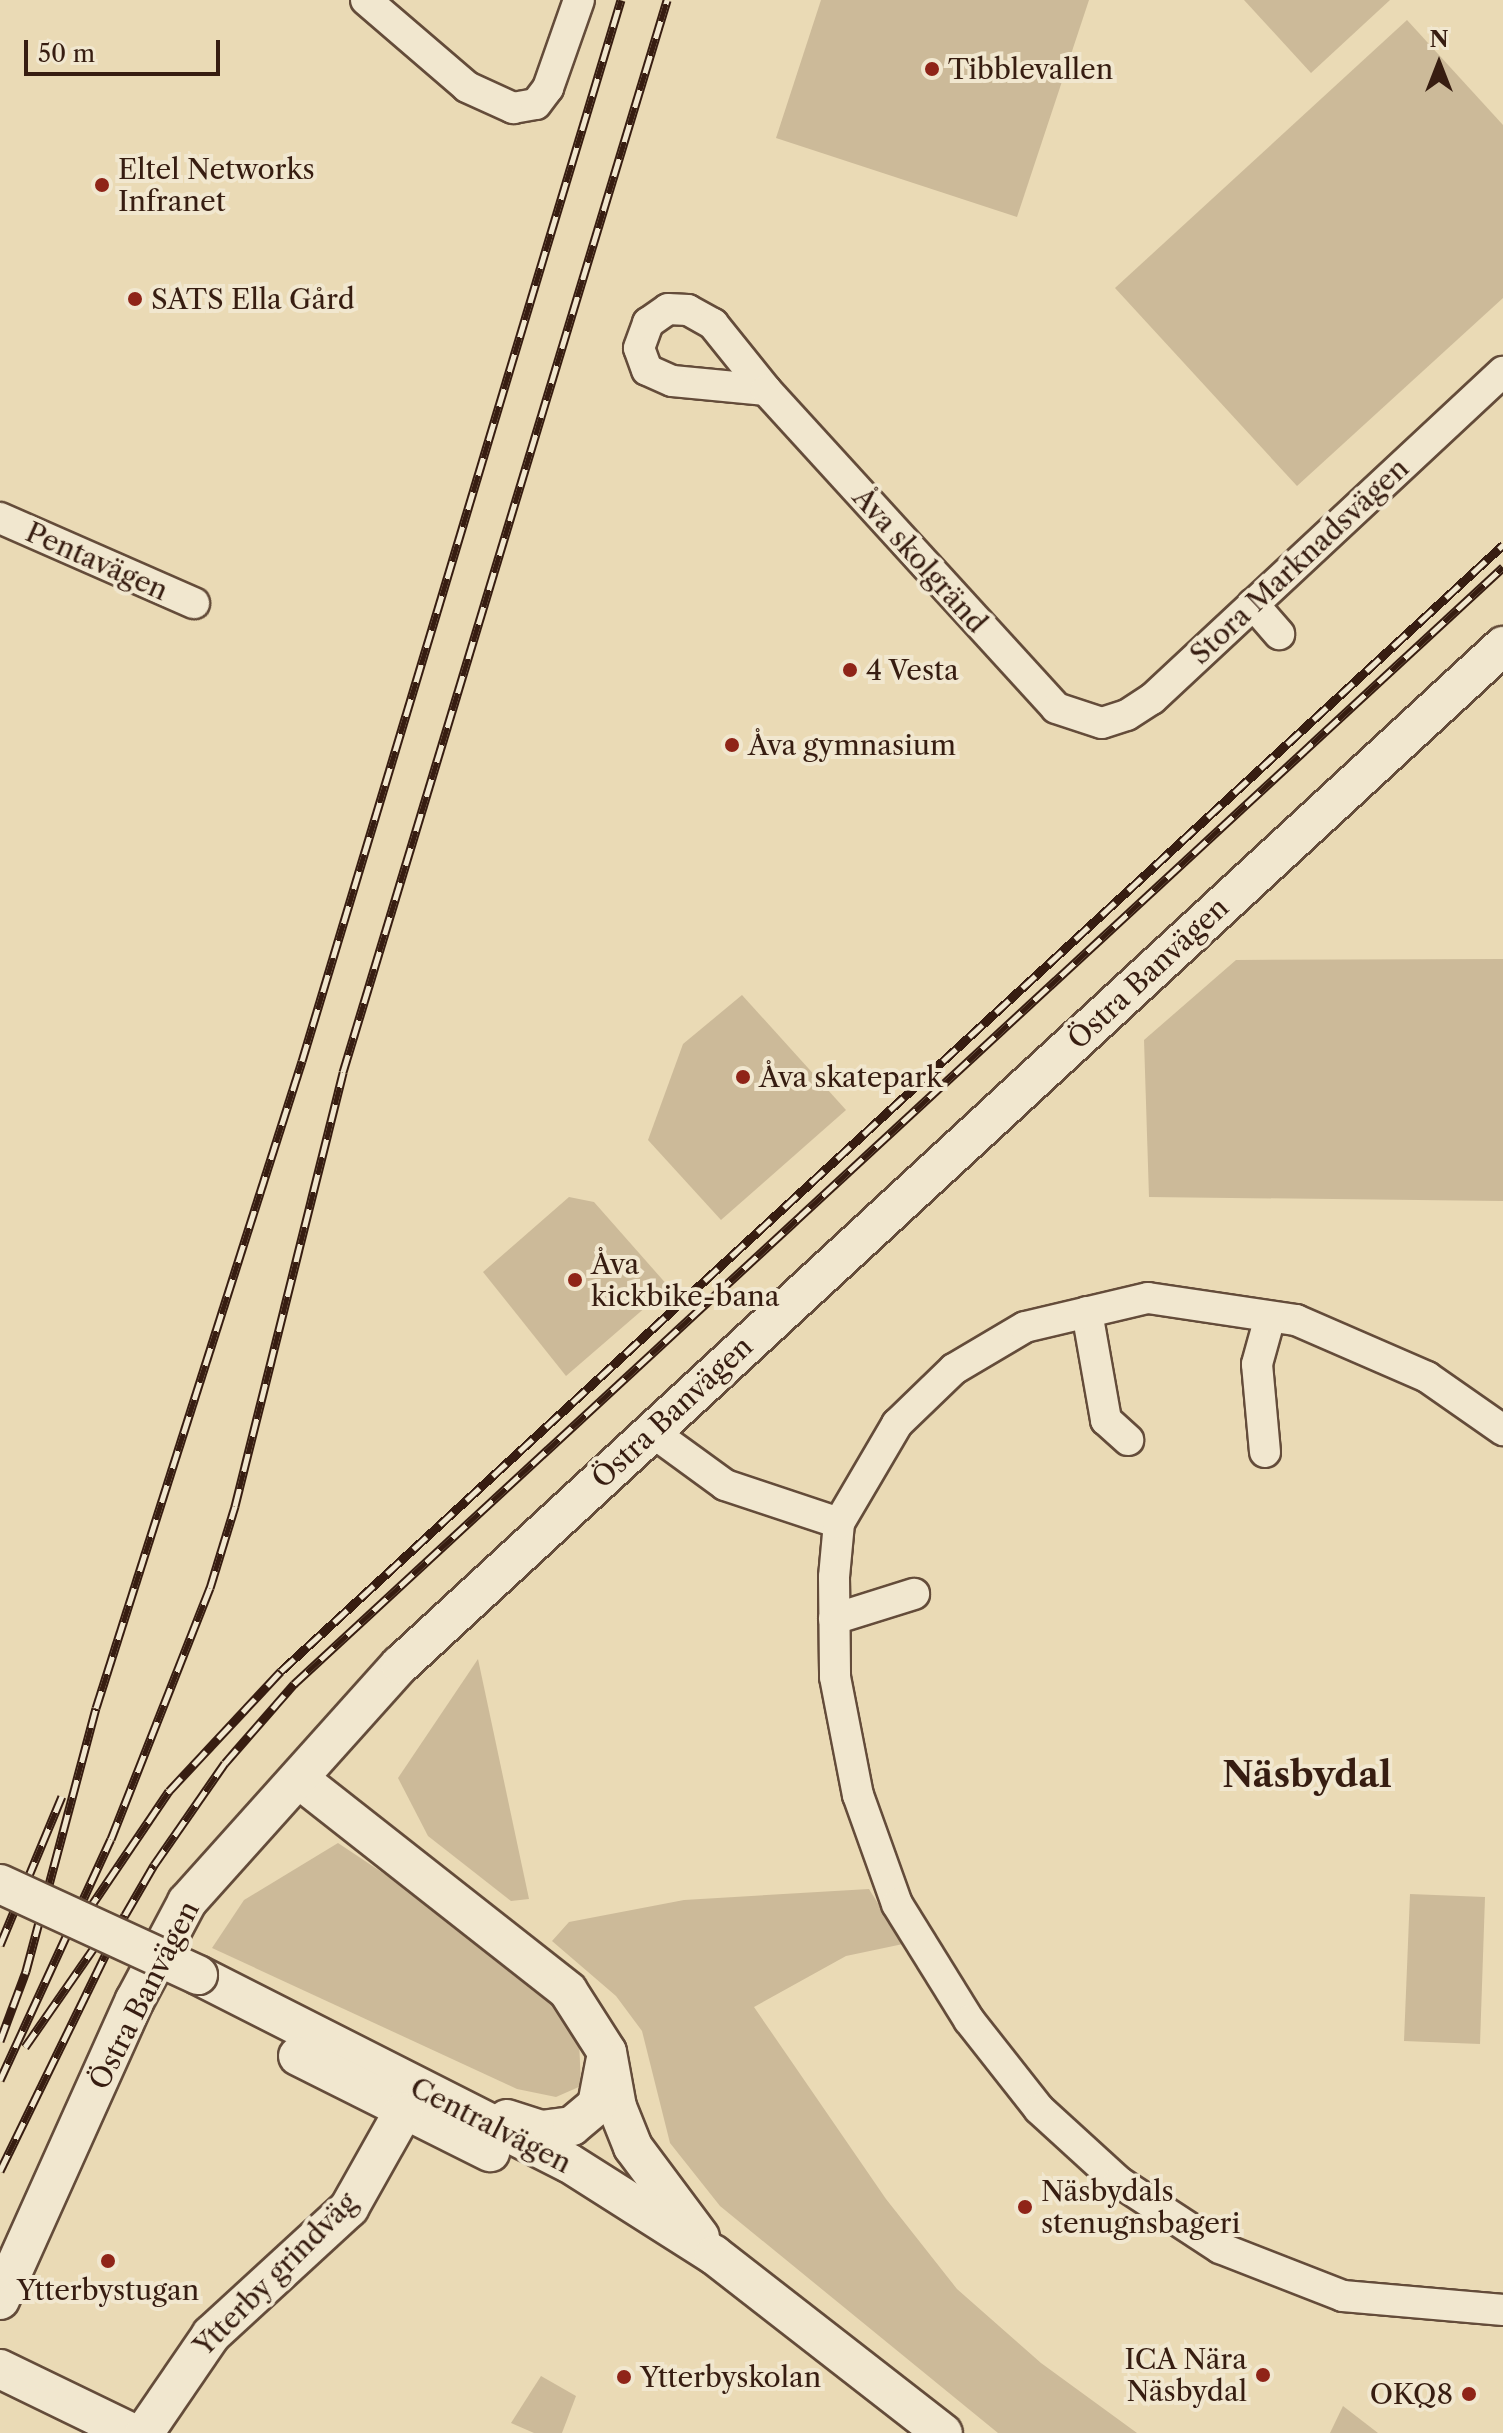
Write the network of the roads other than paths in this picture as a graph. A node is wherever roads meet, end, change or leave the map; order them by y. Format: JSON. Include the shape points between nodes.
{"nodes":[{"id":1,"x":366,"y":0,"type":"edge"},
{"id":2,"x":579,"y":0,"type":"edge"},
{"id":3,"x":1503,"y":372,"type":"edge"},
{"id":4,"x":766,"y":390,"type":"dead end"},
{"id":5,"x":0,"y":518,"type":"edge"},
{"id":6,"x":194,"y":603,"type":"dead end"},
{"id":7,"x":1253,"y":604,"type":"junction"},
{"id":8,"x":1279,"y":634,"type":"dead end"},
{"id":9,"x":1503,"y":646,"type":"edge"},
{"id":10,"x":1081,"y":719,"type":"joint"},
{"id":11,"x":1087,"y":1312,"type":"junction"},
{"id":12,"x":1270,"y":1317,"type":"junction"},
{"id":13,"x":1503,"y":1430,"type":"edge"},
{"id":14,"x":651,"y":1431,"type":"junction"},
{"id":15,"x":1128,"y":1440,"type":"dead end"},
{"id":16,"x":1265,"y":1452,"type":"dead end"},
{"id":17,"x":839,"y":1523,"type":"junction"},
{"id":18,"x":914,"y":1594,"type":"dead end"},
{"id":19,"x":834,"y":1619,"type":"junction"},
{"id":20,"x":299,"y":1779,"type":"junction"},
{"id":21,"x":0,"y":1884,"type":"edge"},
{"id":22,"x":0,"y":1909,"type":"edge"},
{"id":23,"x":190,"y":1984,"type":"junction"},
{"id":24,"x":607,"y":2052,"type":"junction"},
{"id":25,"x":413,"y":2102,"type":"junction"},
{"id":26,"x":714,"y":2255,"type":"junction"},
{"id":27,"x":0,"y":2300,"type":"edge"},
{"id":28,"x":1503,"y":2310,"type":"edge"},
{"id":29,"x":0,"y":2369,"type":"edge"},
{"id":30,"x":132,"y":2433,"type":"edge"},
{"id":31,"x":144,"y":2433,"type":"edge"},
{"id":32,"x":914,"y":2433,"type":"edge"},
{"id":33,"x":943,"y":2433,"type":"edge"}],
"edges":[{"from":1,"to":2,"type":"street","via":[[467,87],[513,108],[536,104],[548,88]]},
{"from":3,"to":7,"type":"street","name":"Stora Marknadsvägen"},
{"from":4,"to":10,"type":"street","name":"Åva skolgränd","via":[[1056,708]]},
{"from":5,"to":6,"type":"street","name":"Pentavägen"},
{"from":7,"to":8,"type":"street"},
{"from":7,"to":10,"type":"street","name":"Stora Marknadsvägen","via":[[1152,699],[1102,723]]},
{"from":9,"to":14,"type":"street","name":"Östra Banvägen"},
{"from":11,"to":12,"type":"street","via":[[1148,1298]]},
{"from":11,"to":15,"type":"street","via":[[1106,1420]]},
{"from":11,"to":17,"type":"street","via":[[1025,1327],[954,1369],[897,1424]]},
{"from":12,"to":13,"type":"street","via":[[1296,1320],[1427,1377]]},
{"from":12,"to":16,"type":"street","via":[[1257,1364]]},
{"from":14,"to":17,"type":"street","via":[[725,1485]]},
{"from":14,"to":20,"type":"street","name":"Östra Banvägen","via":[[400,1665]]},
{"from":17,"to":19,"type":"street"},
{"from":18,"to":19,"type":"street"},
{"from":19,"to":28,"type":"street","via":[[835,1677],[858,1795],[897,1904],[969,2020],[1039,2109],[1119,2182],[1220,2248],[1343,2296]]},
{"from":20,"to":24,"type":"street","via":[[568,1991]]},
{"from":20,"to":27,"type":"street","name":"Östra Banvägen","via":[[187,1902],[135,2000]]},
{"from":21,"to":23,"type":"street","name":"Centralvägen","bridge":true},
{"from":22,"to":23,"type":"street","name":"Centralvägen"},
{"from":23,"to":25,"type":"street","name":"Centralvägen"},
{"from":24,"to":25,"type":"street","via":[[597,2105],[572,2126],[541,2130]]},
{"from":24,"to":26,"type":"street","via":[[617,2107],[633,2147]]},
{"from":25,"to":26,"type":"street","name":"Centralvägen","via":[[569,2163]]},
{"from":25,"to":31,"type":"street","name":"Ytterby grindväg","via":[[349,2208],[211,2335]]},
{"from":25,"to":32,"type":"street","name":"Centralvägen","via":[[704,2269]]},
{"from":26,"to":33,"type":"street","name":"Centralvägen"},
{"from":29,"to":30,"type":"street"}]}
